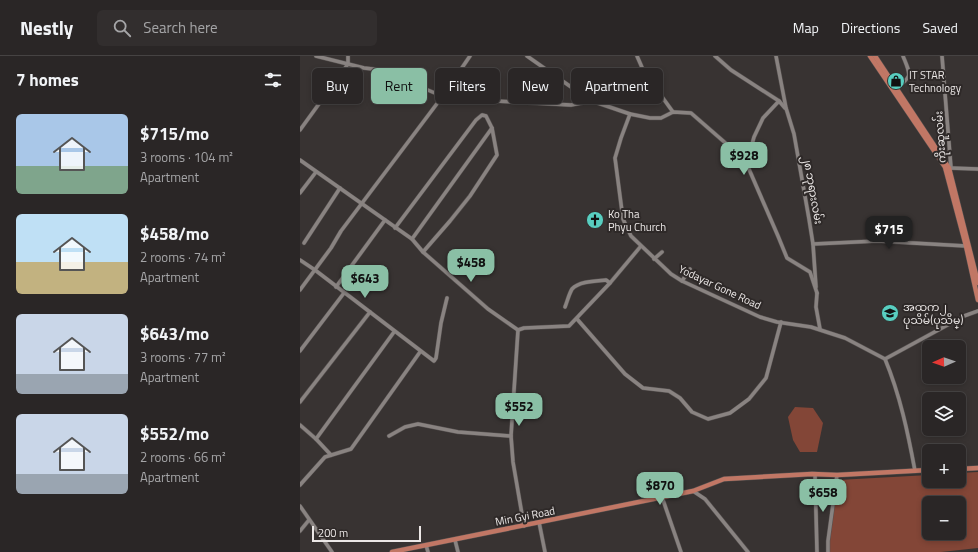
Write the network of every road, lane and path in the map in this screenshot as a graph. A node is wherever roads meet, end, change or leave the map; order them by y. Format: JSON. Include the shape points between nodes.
{"nodes":[{"id":1,"x":316,"y":56,"type":"edge"},
{"id":2,"x":348,"y":56,"type":"edge"},
{"id":3,"x":470,"y":56,"type":"edge"},
{"id":4,"x":527,"y":56,"type":"edge"},
{"id":5,"x":637,"y":56,"type":"edge"},
{"id":6,"x":715,"y":56,"type":"edge"},
{"id":7,"x":776,"y":56,"type":"edge"},
{"id":8,"x":870,"y":56,"type":"edge"},
{"id":9,"x":875,"y":56,"type":"edge"},
{"id":10,"x":903,"y":56,"type":"edge"},
{"id":11,"x":943,"y":57,"type":"edge"},
{"id":12,"x":348,"y":64,"type":"junction"},
{"id":13,"x":462,"y":68,"type":"edge"},
{"id":14,"x":571,"y":86,"type":"edge"},
{"id":15,"x":894,"y":90,"type":"junction"},
{"id":16,"x":435,"y":93,"type":"edge"},
{"id":17,"x":500,"y":101,"type":"edge"},
{"id":18,"x":779,"y":101,"type":"junction"},
{"id":19,"x":436,"y":104,"type":"edge"},
{"id":20,"x":576,"y":104,"type":"edge"},
{"id":21,"x":601,"y":104,"type":"edge"},
{"id":22,"x":786,"y":108,"type":"junction"},
{"id":23,"x":673,"y":112,"type":"junction"},
{"id":24,"x":630,"y":114,"type":"junction"},
{"id":25,"x":492,"y":128,"type":"junction"},
{"id":26,"x":300,"y":130,"type":"edge"},
{"id":27,"x":300,"y":160,"type":"edge"},
{"id":28,"x":747,"y":163,"type":"junction"},
{"id":29,"x":948,"y":168,"type":"junction"},
{"id":30,"x":978,"y":169,"type":"edge"},
{"id":31,"x":316,"y":172,"type":"junction"},
{"id":32,"x":340,"y":188,"type":"junction"},
{"id":33,"x":300,"y":193,"type":"edge"},
{"id":34,"x":362,"y":203,"type":"junction"},
{"id":35,"x":385,"y":220,"type":"junction"},
{"id":36,"x":395,"y":228,"type":"junction"},
{"id":37,"x":412,"y":239,"type":"junction"},
{"id":38,"x":304,"y":242,"type":"dead end"},
{"id":39,"x":813,"y":244,"type":"junction"},
{"id":40,"x":641,"y":246,"type":"junction"},
{"id":41,"x":966,"y":246,"type":"junction"},
{"id":42,"x":423,"y":252,"type":"junction"},
{"id":43,"x":662,"y":252,"type":"dead end"},
{"id":44,"x":654,"y":259,"type":"junction"},
{"id":45,"x":300,"y":260,"type":"edge"},
{"id":46,"x":690,"y":269,"type":"dead end"},
{"id":47,"x":315,"y":270,"type":"junction"},
{"id":48,"x":682,"y":281,"type":"junction"},
{"id":49,"x":610,"y":283,"type":"junction"},
{"id":50,"x":978,"y":283,"type":"edge"},
{"id":51,"x":336,"y":287,"type":"junction"},
{"id":52,"x":300,"y":290,"type":"edge"},
{"id":53,"x":344,"y":293,"type":"junction"},
{"id":54,"x":817,"y":293,"type":"junction"},
{"id":55,"x":447,"y":298,"type":"dead end"},
{"id":56,"x":978,"y":300,"type":"edge"},
{"id":57,"x":565,"y":307,"type":"dead end"},
{"id":58,"x":978,"y":311,"type":"edge"},
{"id":59,"x":370,"y":312,"type":"junction"},
{"id":60,"x":577,"y":319,"type":"junction"},
{"id":61,"x":781,"y":322,"type":"junction"},
{"id":62,"x":820,"y":329,"type":"junction"},
{"id":63,"x":518,"y":330,"type":"junction"},
{"id":64,"x":394,"y":332,"type":"junction"},
{"id":65,"x":300,"y":351,"type":"edge"},
{"id":66,"x":420,"y":352,"type":"junction"},
{"id":67,"x":885,"y":359,"type":"junction"},
{"id":68,"x":300,"y":402,"type":"edge"},
{"id":69,"x":300,"y":425,"type":"edge"},
{"id":70,"x":389,"y":436,"type":"dead end"},
{"id":71,"x":511,"y":436,"type":"junction"},
{"id":72,"x":316,"y":439,"type":"junction"},
{"id":73,"x":331,"y":455,"type":"junction"},
{"id":74,"x":978,"y":468,"type":"edge"},
{"id":75,"x":966,"y":469,"type":"edge"},
{"id":76,"x":922,"y":470,"type":"edge"},
{"id":77,"x":915,"y":471,"type":"junction"},
{"id":78,"x":815,"y":474,"type":"junction"},
{"id":79,"x":837,"y":474,"type":"junction"},
{"id":80,"x":300,"y":485,"type":"edge"},
{"id":81,"x":693,"y":491,"type":"junction"},
{"id":82,"x":662,"y":497,"type":"junction"},
{"id":83,"x":300,"y":506,"type":"edge"},
{"id":84,"x":309,"y":520,"type":"junction"},
{"id":85,"x":539,"y":522,"type":"junction"},
{"id":86,"x":524,"y":526,"type":"junction"},
{"id":87,"x":300,"y":531,"type":"edge"},
{"id":88,"x":456,"y":540,"type":"junction"},
{"id":89,"x":426,"y":545,"type":"junction"},
{"id":90,"x":332,"y":552,"type":"edge"},
{"id":91,"x":392,"y":552,"type":"edge"},
{"id":92,"x":397,"y":552,"type":"edge"},
{"id":93,"x":428,"y":552,"type":"edge"},
{"id":94,"x":458,"y":552,"type":"edge"},
{"id":95,"x":545,"y":552,"type":"edge"},
{"id":96,"x":681,"y":552,"type":"edge"},
{"id":97,"x":748,"y":552,"type":"edge"},
{"id":98,"x":817,"y":552,"type":"edge"},
{"id":99,"x":828,"y":552,"type":"edge"}],
"edges":[{"from":1,"to":12,"type":"street"},
{"from":2,"to":12,"type":"street"},
{"from":3,"to":13,"type":"street"},
{"from":4,"to":14,"type":"street"},
{"from":5,"to":23,"type":"street","via":[[644,72]]},
{"from":6,"to":18,"type":"street","via":[[731,70]]},
{"from":7,"to":22,"type":"street","name":"၂၈ ဘုရားလမ်း"},
{"from":8,"to":15,"type":"main road"},
{"from":9,"to":15,"type":"main road"},
{"from":10,"to":15,"type":"street","via":[[910,72],[907,81]]},
{"from":11,"to":29,"type":"street","name":"ကိုးဆူလမ်း"},
{"from":12,"to":16,"type":"street","via":[[400,72]]},
{"from":12,"to":26,"type":"street"},
{"from":15,"to":29,"type":"main road"},
{"from":17,"to":20,"type":"street"},
{"from":18,"to":22,"type":"street"},
{"from":18,"to":28,"type":"street","via":[[762,118]]},
{"from":19,"to":34,"type":"street"},
{"from":21,"to":24,"type":"street"},
{"from":22,"to":39,"type":"street","name":"၂၈ ဘုရားလမ်း","via":[[794,134]]},
{"from":23,"to":24,"type":"street","via":[[661,118]]},
{"from":23,"to":28,"type":"street","via":[[691,113]]},
{"from":24,"to":40,"type":"street","name":"Yodayar Gone Road","via":[[615,158],[623,219],[631,236]]},
{"from":25,"to":36,"type":"street","via":[[486,116],[482,115],[476,120]]},
{"from":25,"to":37,"type":"street"},
{"from":25,"to":42,"type":"street","via":[[496,155],[470,196]]},
{"from":27,"to":31,"type":"street"},
{"from":28,"to":54,"type":"street","via":[[786,258],[810,272]]},
{"from":29,"to":30,"type":"street"},
{"from":29,"to":41,"type":"main road"},
{"from":29,"to":50,"type":"main road"},
{"from":31,"to":32,"type":"street"},
{"from":31,"to":33,"type":"street"},
{"from":32,"to":34,"type":"street"},
{"from":32,"to":38,"type":"street"},
{"from":34,"to":35,"type":"street"},
{"from":34,"to":47,"type":"street"},
{"from":35,"to":36,"type":"street"},
{"from":35,"to":51,"type":"street"},
{"from":36,"to":37,"type":"street"},
{"from":37,"to":42,"type":"street"},
{"from":39,"to":41,"type":"street","via":[[877,241]]},
{"from":39,"to":54,"type":"street","name":"၂၈ ဘုရားလမ်း"},
{"from":40,"to":44,"type":"street","name":"Yodayar Gone Road"},
{"from":40,"to":49,"type":"street"},
{"from":41,"to":56,"type":"main road"},
{"from":42,"to":63,"type":"street","via":[[488,309]]},
{"from":43,"to":44,"type":"street"},
{"from":44,"to":48,"type":"street","name":"Yodayar Gone Road"},
{"from":45,"to":47,"type":"street"},
{"from":46,"to":48,"type":"street"},
{"from":47,"to":51,"type":"street"},
{"from":47,"to":52,"type":"street"},
{"from":48,"to":61,"type":"street","name":"Yodayar Gone Road","via":[[760,317]]},
{"from":49,"to":57,"type":"street","via":[[606,280],[579,284],[573,288]]},
{"from":49,"to":60,"type":"street"},
{"from":51,"to":53,"type":"street"},
{"from":53,"to":59,"type":"street"},
{"from":53,"to":65,"type":"street"},
{"from":54,"to":62,"type":"street","name":"၂၈ ဘုရားလမ်း","via":[[816,307]]},
{"from":55,"to":66,"type":"street","via":[[436,358],[434,361]]},
{"from":58,"to":67,"type":"street"},
{"from":59,"to":64,"type":"street"},
{"from":59,"to":68,"type":"street"},
{"from":60,"to":61,"type":"street","via":[[625,374],[644,388],[669,391],[680,398],[692,412],[708,419],[730,413],[749,399],[766,378]]},
{"from":60,"to":63,"type":"street","via":[[569,326]]},
{"from":61,"to":62,"type":"street","name":"Yodayar Gone Road"},
{"from":62,"to":67,"type":"street","name":"Yodayar Gone Road","via":[[845,338]]},
{"from":63,"to":71,"type":"street"},
{"from":64,"to":66,"type":"street"},
{"from":64,"to":72,"type":"street"},
{"from":66,"to":73,"type":"street","via":[[351,449]]},
{"from":67,"to":77,"type":"street","via":[[901,405]]},
{"from":69,"to":72,"type":"street"},
{"from":70,"to":71,"type":"street","via":[[405,427],[418,424],[458,432]]},
{"from":71,"to":86,"type":"street"},
{"from":72,"to":73,"type":"street"},
{"from":73,"to":80,"type":"street","via":[[325,456]]},
{"from":74,"to":75,"type":"main road"},
{"from":76,"to":77,"type":"main road","name":"Min Gyi Road"},
{"from":77,"to":79,"type":"main road","name":"Min Gyi Road"},
{"from":78,"to":79,"type":"main road","name":"Min Gyi Road"},
{"from":78,"to":81,"type":"main road","name":"Min Gyi Road","via":[[724,479]]},
{"from":78,"to":98,"type":"street"},
{"from":79,"to":99,"type":"street"},
{"from":81,"to":82,"type":"main road","name":"Min Gyi Road"},
{"from":81,"to":97,"type":"street","via":[[705,499]]},
{"from":82,"to":85,"type":"main road","name":"Min Gyi Road"},
{"from":82,"to":96,"type":"street"},
{"from":83,"to":84,"type":"street"},
{"from":84,"to":87,"type":"street"},
{"from":84,"to":90,"type":"street"},
{"from":85,"to":86,"type":"main road","name":"Min Gyi Road"},
{"from":85,"to":95,"type":"street"},
{"from":86,"to":88,"type":"main road","name":"Min Gyi Road"},
{"from":88,"to":89,"type":"main road","name":"Min Gyi Road"},
{"from":88,"to":94,"type":"street"},
{"from":89,"to":92,"type":"main road","name":"Min Gyi Road"},
{"from":89,"to":93,"type":"street"},
{"from":91,"to":92,"type":"main road","name":"Min Gyi Road"}]}
